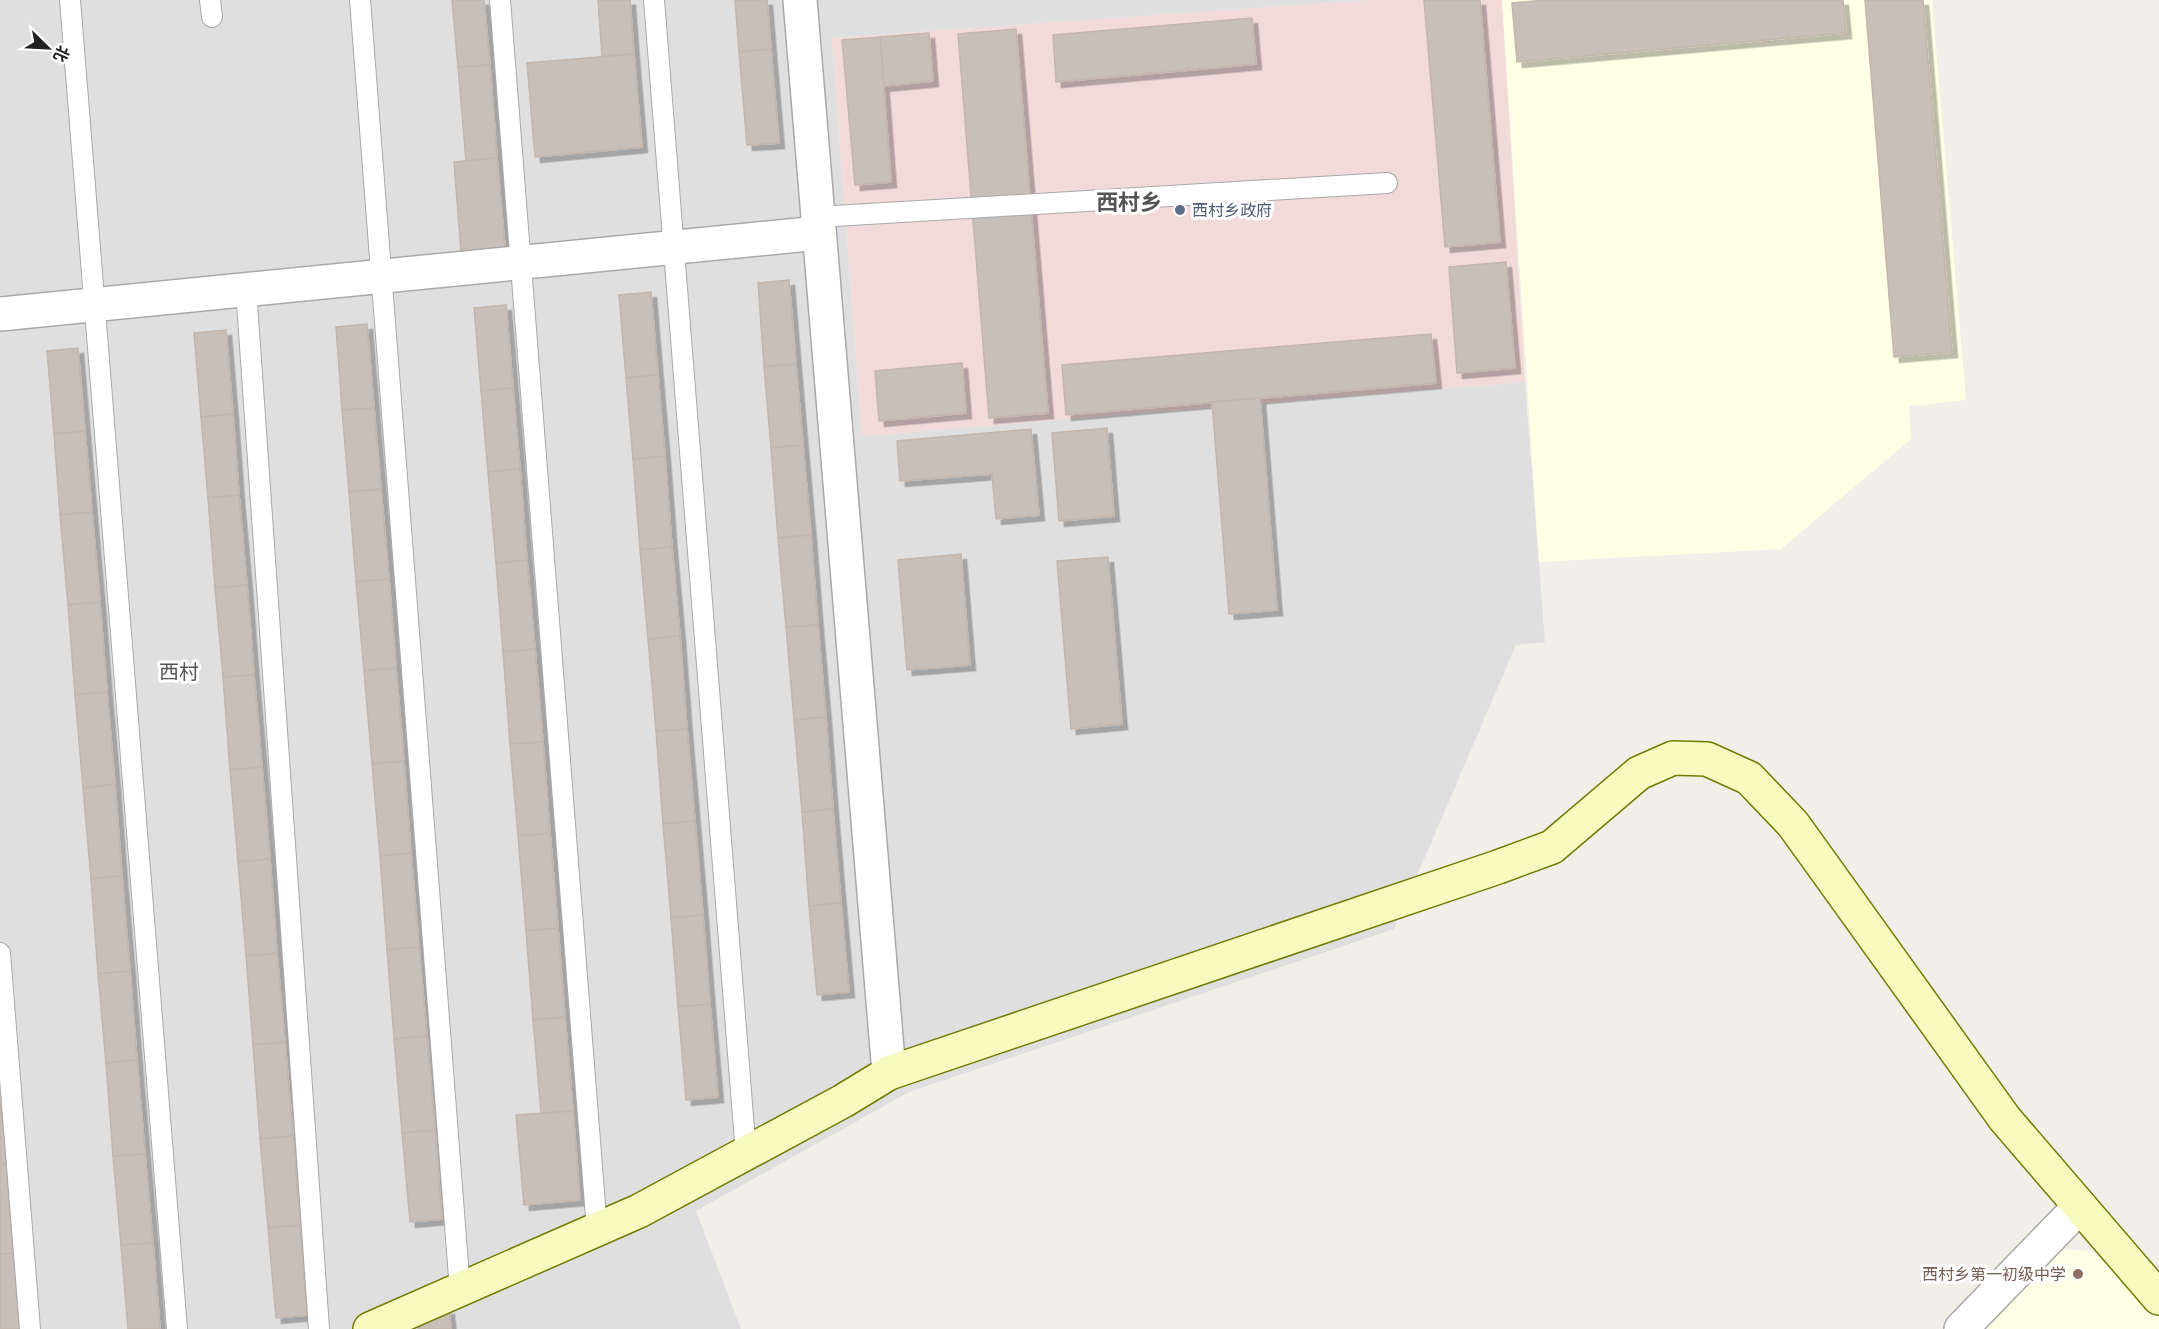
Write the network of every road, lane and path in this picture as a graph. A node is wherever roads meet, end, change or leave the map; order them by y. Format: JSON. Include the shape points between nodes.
{"nodes":[{"id":1,"x":70,"y":0,"type":"edge"},
{"id":2,"x":360,"y":0,"type":"edge"},
{"id":3,"x":500,"y":0,"type":"edge"},
{"id":4,"x":654,"y":0,"type":"edge"},
{"id":5,"x":800,"y":0,"type":"edge"},
{"id":6,"x":1387,"y":183,"type":"dead end"},
{"id":7,"x":819,"y":225,"type":"junction"},
{"id":8,"x":674,"y":247,"type":"junction"},
{"id":9,"x":521,"y":262,"type":"junction"},
{"id":10,"x":381,"y":276,"type":"junction"},
{"id":11,"x":246,"y":290,"type":"junction"},
{"id":12,"x":94,"y":304,"type":"junction"},
{"id":13,"x":0,"y":314,"type":"edge"},
{"id":14,"x":0,"y":953,"type":"edge"},
{"id":15,"x":889,"y":1073,"type":"junction"},
{"id":16,"x":746,"y":1154,"type":"junction"},
{"id":17,"x":2080,"y":1206,"type":"junction"},
{"id":18,"x":597,"y":1230,"type":"junction"},
{"id":19,"x":460,"y":1290,"type":"junction"},
{"id":20,"x":2159,"y":1298,"type":"edge"},
{"id":21,"x":30,"y":1329,"type":"edge"},
{"id":22,"x":177,"y":1329,"type":"edge"},
{"id":23,"x":319,"y":1329,"type":"edge"},
{"id":24,"x":370,"y":1329,"type":"edge"},
{"id":25,"x":1961,"y":1329,"type":"edge"}],
"edges":[{"from":1,"to":12,"type":"lane"},
{"from":2,"to":10,"type":"lane"},
{"from":3,"to":9,"type":"lane"},
{"from":4,"to":8,"type":"lane"},
{"from":5,"to":7,"type":"street"},
{"from":6,"to":7,"type":"lane"},
{"from":7,"to":8,"type":"street"},
{"from":7,"to":15,"type":"street"},
{"from":8,"to":9,"type":"street"},
{"from":8,"to":16,"type":"lane"},
{"from":9,"to":10,"type":"street"},
{"from":9,"to":18,"type":"lane"},
{"from":10,"to":11,"type":"street"},
{"from":10,"to":19,"type":"lane"},
{"from":11,"to":12,"type":"street"},
{"from":11,"to":23,"type":"lane"},
{"from":12,"to":13,"type":"street"},
{"from":12,"to":22,"type":"lane"},
{"from":14,"to":21,"type":"lane"},
{"from":15,"to":16,"type":"street"},
{"from":15,"to":17,"type":"street","via":[[1552,847],[1639,773],[1673,758],[1707,759],[1749,778],[1793,824],[2005,1119]]},
{"from":16,"to":18,"type":"street"},
{"from":17,"to":20,"type":"street"},
{"from":17,"to":25,"type":"street"},
{"from":18,"to":19,"type":"street"},
{"from":19,"to":24,"type":"street"}]}
